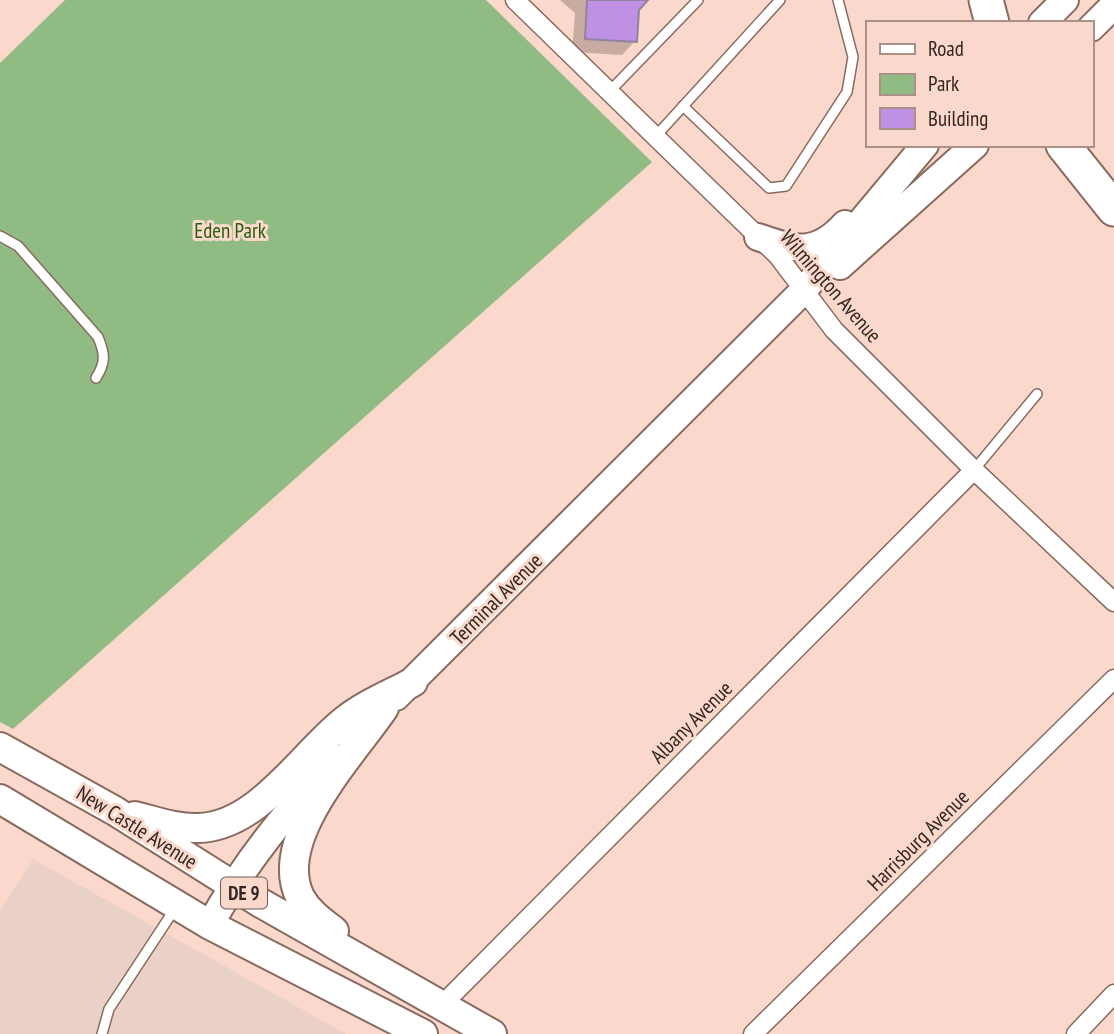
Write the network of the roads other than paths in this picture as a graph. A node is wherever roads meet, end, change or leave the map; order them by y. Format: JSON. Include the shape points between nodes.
{"nodes":[{"id":1,"x":515,"y":0,"type":"edge"},
{"id":2,"x":698,"y":0,"type":"edge"},
{"id":3,"x":780,"y":0,"type":"edge"},
{"id":4,"x":838,"y":0,"type":"edge"},
{"id":5,"x":986,"y":0,"type":"edge"},
{"id":6,"x":1065,"y":0,"type":"edge"},
{"id":7,"x":1114,"y":5,"type":"edge"},
{"id":8,"x":991,"y":21,"type":"edge"},
{"id":9,"x":1044,"y":21,"type":"edge"},
{"id":10,"x":1093,"y":26,"type":"edge"},
{"id":11,"x":609,"y":92,"type":"junction"},
{"id":12,"x":683,"y":106,"type":"junction"},
{"id":13,"x":655,"y":137,"type":"junction"},
{"id":14,"x":920,"y":147,"type":"edge"},
{"id":15,"x":921,"y":147,"type":"edge"},
{"id":16,"x":973,"y":147,"type":"edge"},
{"id":17,"x":1065,"y":147,"type":"edge"},
{"id":18,"x":1114,"y":209,"type":"edge"},
{"id":19,"x":0,"y":236,"type":"edge"},
{"id":20,"x":758,"y":237,"type":"junction"},
{"id":21,"x":804,"y":290,"type":"junction"},
{"id":22,"x":96,"y":378,"type":"dead end"},
{"id":23,"x":1037,"y":394,"type":"dead end"},
{"id":24,"x":974,"y":470,"type":"junction"},
{"id":25,"x":1114,"y":602,"type":"edge"},
{"id":26,"x":1114,"y":679,"type":"edge"},
{"id":27,"x":413,"y":682,"type":"junction"},
{"id":28,"x":384,"y":708,"type":"junction"},
{"id":29,"x":0,"y":747,"type":"edge"},
{"id":30,"x":0,"y":799,"type":"edge"},
{"id":31,"x":115,"y":811,"type":"junction"},
{"id":32,"x":232,"y":886,"type":"junction"},
{"id":33,"x":177,"y":906,"type":"junction"},
{"id":34,"x":210,"y":925,"type":"junction"},
{"id":35,"x":1114,"y":995,"type":"edge"},
{"id":36,"x":434,"y":1002,"type":"junction"},
{"id":37,"x":102,"y":1034,"type":"edge"},
{"id":38,"x":423,"y":1034,"type":"edge"},
{"id":39,"x":492,"y":1034,"type":"edge"},
{"id":40,"x":753,"y":1034,"type":"edge"},
{"id":41,"x":1076,"y":1034,"type":"edge"}],
"edges":[{"from":1,"to":11,"type":"street","name":"Wilmington Avenue"},
{"from":2,"to":11,"type":"lane"},
{"from":3,"to":12,"type":"lane"},
{"from":4,"to":12,"type":"lane","via":[[853,57],[847,92],[786,186],[769,188]]},
{"from":5,"to":8,"type":"highway"},
{"from":6,"to":9,"type":"main road"},
{"from":7,"to":10,"type":"main road"},
{"from":11,"to":13,"type":"street","name":"Wilmington Avenue"},
{"from":12,"to":13,"type":"lane"},
{"from":13,"to":20,"type":"street","name":"Wilmington Avenue"},
{"from":14,"to":20,"type":"main road","via":[[900,163],[832,239],[791,249]]},
{"from":15,"to":21,"type":"main road","name":"Terminal Avenue"},
{"from":16,"to":21,"type":"main road","name":"Terminal Avenue","via":[[844,263]]},
{"from":17,"to":18,"type":"highway"},
{"from":19,"to":22,"type":"lane","via":[[18,246],[98,337],[105,355]]},
{"from":20,"to":21,"type":"street","name":"Wilmington Avenue"},
{"from":21,"to":24,"type":"street","name":"Wilmington Avenue","via":[[834,330]]},
{"from":21,"to":27,"type":"main road","name":"Terminal Avenue"},
{"from":23,"to":24,"type":"lane"},
{"from":24,"to":25,"type":"street","name":"Wilmington Avenue"},
{"from":24,"to":36,"type":"street","name":"Albany Avenue"},
{"from":26,"to":40,"type":"street","name":"Harrisburg Avenue"},
{"from":27,"to":28,"type":"main road","name":"Terminal Avenue"},
{"from":27,"to":31,"type":"main road","via":[[344,720],[240,817],[199,828],[178,827]]},
{"from":28,"to":32,"type":"main road","name":"Terminal Avenue","via":[[283,816]]},
{"from":28,"to":36,"type":"main road","via":[[323,793],[300,835],[295,848],[295,881],[314,916]]},
{"from":29,"to":31,"type":"main road","name":"New Castle Avenue","number":"DE 9"},
{"from":30,"to":33,"type":"main road","number":"DE 9"},
{"from":31,"to":32,"type":"main road","name":"New Castle Avenue","number":"DE 9"},
{"from":32,"to":34,"type":"main road","name":"Terminal Avenue"},
{"from":32,"to":36,"type":"main road","name":"New Castle Avenue","number":"DE 9"},
{"from":33,"to":34,"type":"main road","number":"DE 9"},
{"from":33,"to":37,"type":"lane","via":[[108,1009]]},
{"from":34,"to":38,"type":"main road","number":"DE 9"},
{"from":35,"to":41,"type":"street"},
{"from":36,"to":39,"type":"main road","name":"New Castle Avenue","number":"DE 9"}]}
